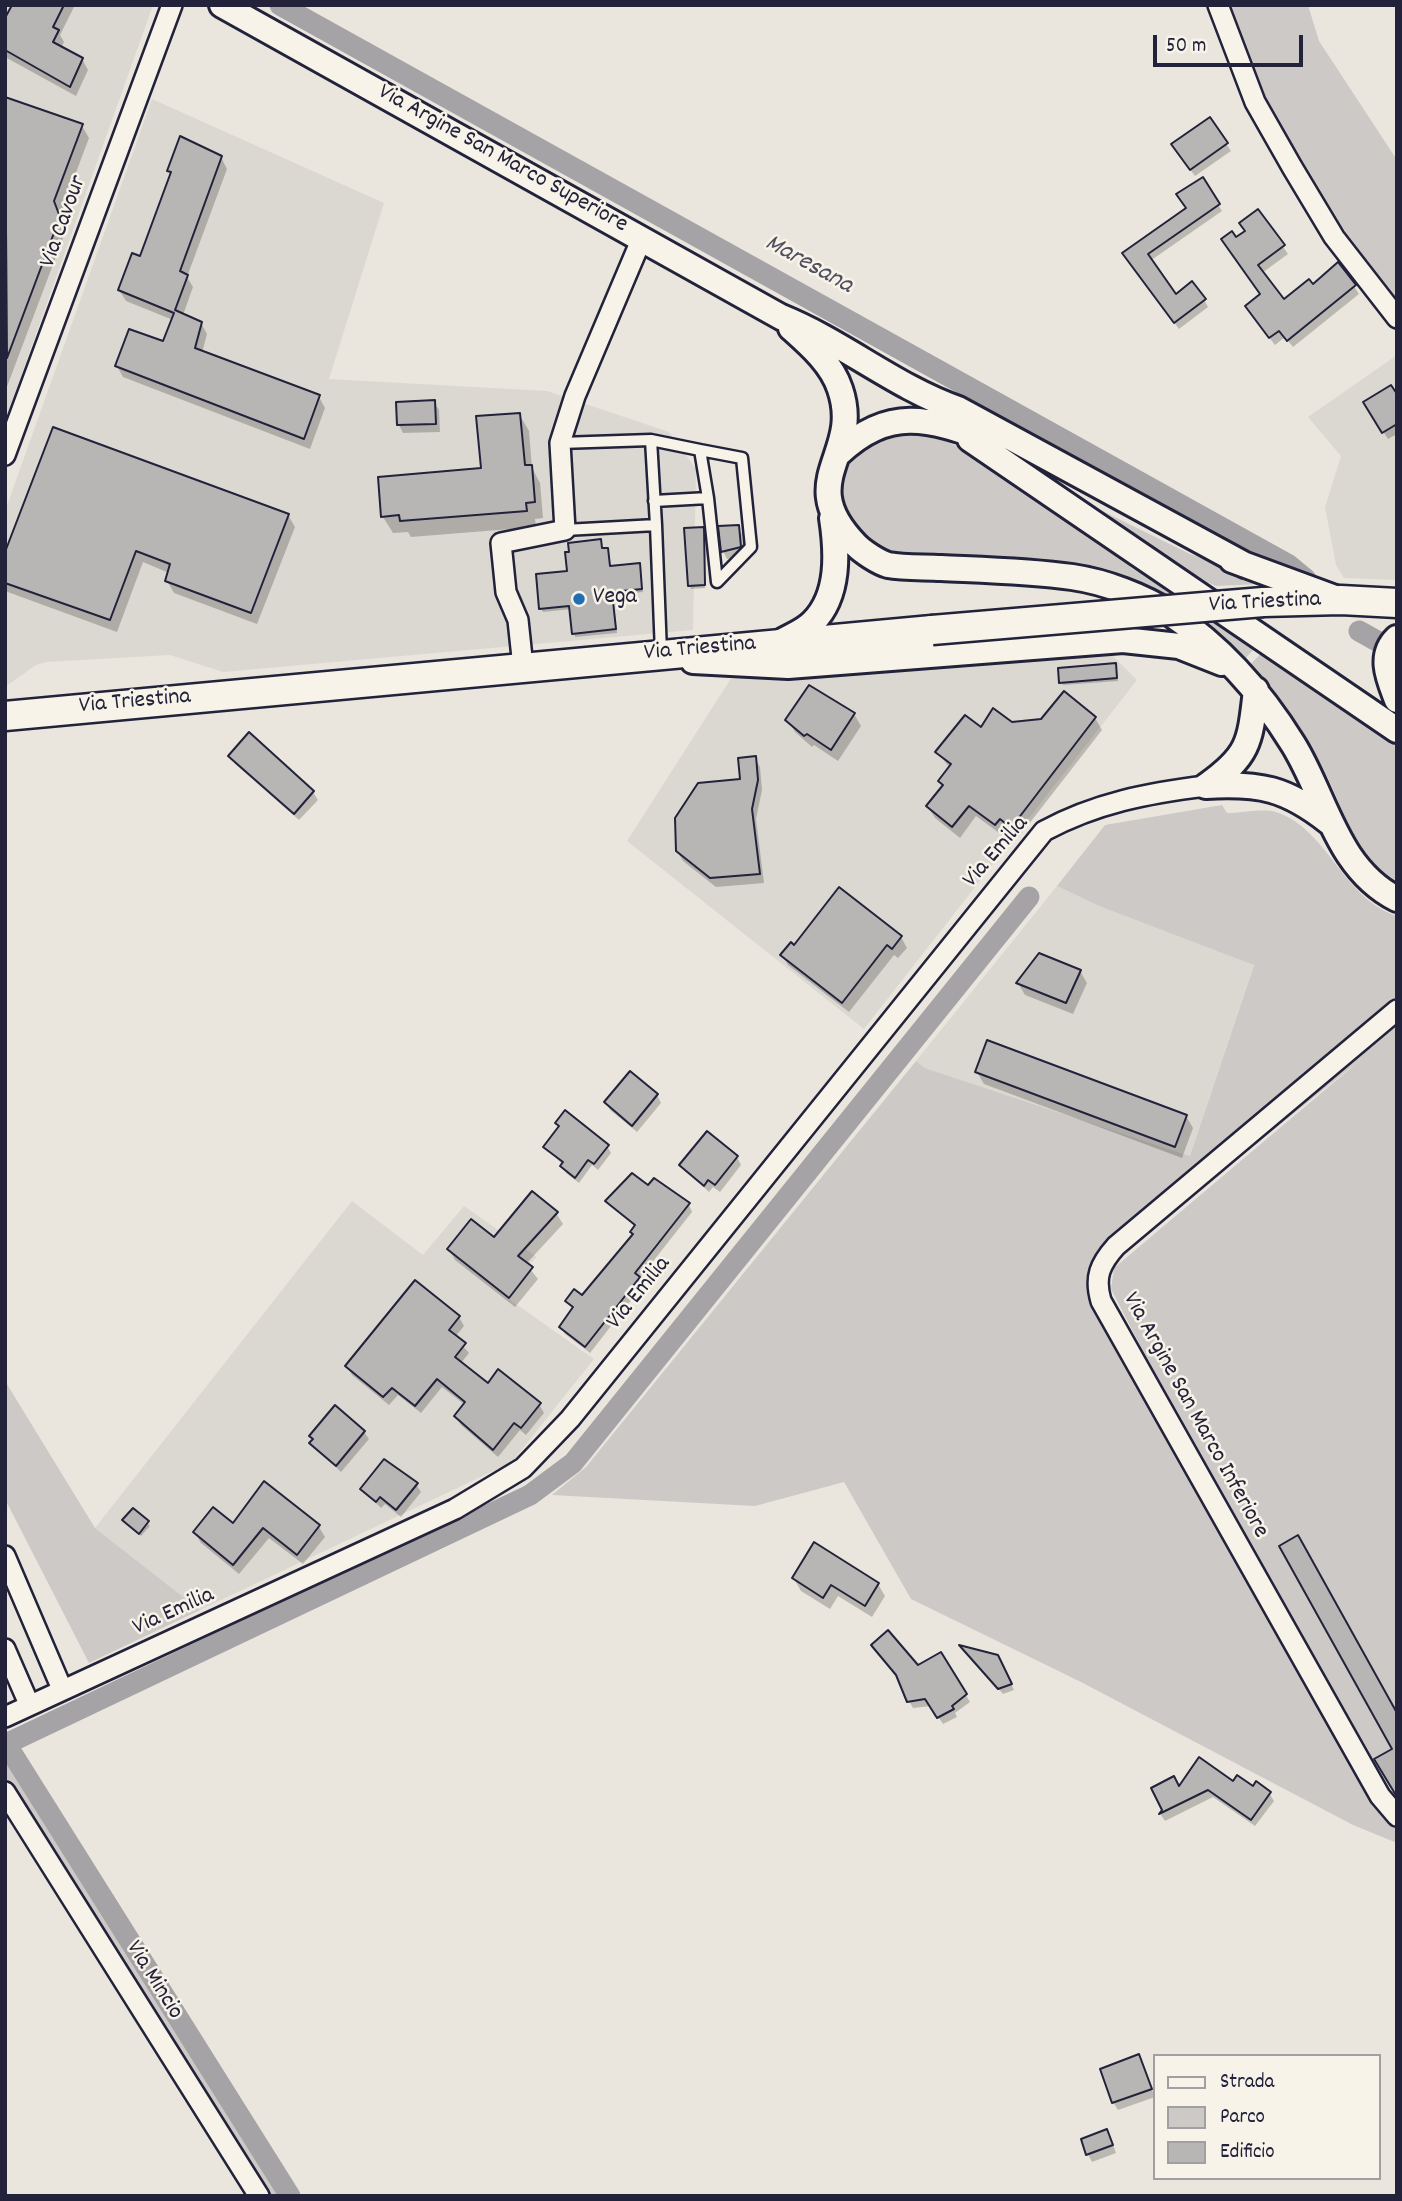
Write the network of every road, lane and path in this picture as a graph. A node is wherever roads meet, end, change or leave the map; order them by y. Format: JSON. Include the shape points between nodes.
{"nodes":[{"id":1,"x":172,"y":5,"type":"edge"},
{"id":2,"x":222,"y":5,"type":"edge"},
{"id":3,"x":1218,"y":5,"type":"edge"},
{"id":4,"x":642,"y":238,"type":"junction"},
{"id":5,"x":780,"y":317,"type":"junction"},
{"id":6,"x":1397,"y":318,"type":"edge"},
{"id":7,"x":934,"y":401,"type":"junction"},
{"id":8,"x":958,"y":431,"type":"junction"},
{"id":9,"x":650,"y":440,"type":"junction"},
{"id":10,"x":560,"y":443,"type":"junction"},
{"id":11,"x":700,"y":450,"type":"junction"},
{"id":12,"x":838,"y":454,"type":"junction"},
{"id":13,"x":5,"y":455,"type":"edge"},
{"id":14,"x":708,"y":498,"type":"junction"},
{"id":15,"x":654,"y":500,"type":"junction"},
{"id":16,"x":831,"y":513,"type":"junction"},
{"id":17,"x":656,"y":525,"type":"junction"},
{"id":18,"x":565,"y":530,"type":"junction"},
{"id":19,"x":1245,"y":565,"type":"junction"},
{"id":20,"x":1341,"y":600,"type":"junction"},
{"id":21,"x":1396,"y":603,"type":"edge"},
{"id":22,"x":1397,"y":638,"type":"edge"},
{"id":23,"x":780,"y":642,"type":"junction"},
{"id":24,"x":661,"y":654,"type":"junction"},
{"id":25,"x":615,"y":657,"type":"junction"},
{"id":26,"x":523,"y":667,"type":"junction"},
{"id":27,"x":1234,"y":668,"type":"junction"},
{"id":28,"x":1256,"y":691,"type":"junction"},
{"id":29,"x":1397,"y":701,"type":"edge"},
{"id":30,"x":5,"y":716,"type":"edge"},
{"id":31,"x":1397,"y":730,"type":"edge"},
{"id":32,"x":1206,"y":786,"type":"junction"},
{"id":33,"x":1332,"y":824,"type":"junction"},
{"id":34,"x":1397,"y":899,"type":"edge"},
{"id":35,"x":1397,"y":1010,"type":"edge"},
{"id":36,"x":5,"y":1556,"type":"edge"},
{"id":37,"x":5,"y":1649,"type":"edge"},
{"id":38,"x":62,"y":1689,"type":"junction"},
{"id":39,"x":29,"y":1703,"type":"junction"},
{"id":40,"x":5,"y":1717,"type":"edge"},
{"id":41,"x":5,"y":1792,"type":"edge"},
{"id":42,"x":1397,"y":1816,"type":"edge"},
{"id":43,"x":259,"y":2196,"type":"edge"}],
"edges":[{"from":1,"to":13,"type":"street","name":"Via Cavour"},
{"from":2,"to":4,"type":"street","name":"Via Argine San Marco Superiore"},
{"from":3,"to":6,"type":"street","via":[[1255,102],[1292,167],[1334,237]]},
{"from":4,"to":5,"type":"street","name":"Via Argine San Marco Superiore"},
{"from":4,"to":10,"type":"street","via":[[575,396]]},
{"from":5,"to":7,"type":"street","via":[[817,332]]},
{"from":5,"to":12,"type":"street","via":[[829,367],[840,389],[844,429]]},
{"from":7,"to":8,"type":"street"},
{"from":7,"to":19,"type":"street"},
{"from":8,"to":12,"type":"street","via":[[917,421],[873,426]]},
{"from":8,"to":19,"type":"street","via":[[998,443],[1186,543]]},
{"from":8,"to":31,"type":"street"},
{"from":9,"to":10,"type":"lane"},
{"from":9,"to":11,"type":"lane"},
{"from":9,"to":15,"type":"lane"},
{"from":10,"to":18,"type":"street"},
{"from":11,"to":14,"type":"lane"},
{"from":11,"to":14,"type":"lane","via":[[742,458],[751,547],[717,582]]},
{"from":12,"to":16,"type":"street","via":[[827,488]]},
{"from":14,"to":15,"type":"lane"},
{"from":15,"to":17,"type":"lane"},
{"from":16,"to":23,"type":"street","via":[[836,545],[830,595],[814,622]]},
{"from":16,"to":27,"type":"street","via":[[859,549],[887,564],[1074,578],[1132,595],[1181,621]]},
{"from":17,"to":18,"type":"lane"},
{"from":17,"to":24,"type":"lane"},
{"from":18,"to":26,"type":"street","via":[[501,543],[506,592],[518,620]]},
{"from":19,"to":20,"type":"street"},
{"from":20,"to":21,"type":"main road","name":"Via Triestina"},
{"from":20,"to":23,"type":"main road","name":"Via Triestina","bridge":true,"via":[[1263,602]]},
{"from":22,"to":29,"type":"street","via":[[1385,658]]},
{"from":23,"to":24,"type":"main road","name":"Via Triestina"},
{"from":24,"to":25,"type":"main road","name":"Via Triestina"},
{"from":25,"to":26,"type":"main road","name":"Via Triestina"},
{"from":25,"to":27,"type":"street","via":[[788,666],[1144,640],[1179,646]]},
{"from":26,"to":30,"type":"main road","name":"Via Triestina"},
{"from":27,"to":28,"type":"street"},
{"from":28,"to":32,"type":"street","via":[[1251,732],[1242,756]]},
{"from":28,"to":33,"type":"street","via":[[1294,746]]},
{"from":32,"to":33,"type":"street","via":[[1244,784],[1282,792]]},
{"from":32,"to":38,"type":"street","name":"Via Emilia","via":[[1143,794],[1078,813],[1044,831],[570,1419],[523,1468],[442,1515]]},
{"from":33,"to":34,"type":"street","via":[[1356,867]]},
{"from":35,"to":42,"type":"street","name":"Via Argine San Marco Inferiore","via":[[1116,1246],[1098,1271],[1097,1287],[1380,1796]]},
{"from":36,"to":38,"type":"street"},
{"from":37,"to":39,"type":"street"},
{"from":38,"to":39,"type":"street","name":"Via Emilia"},
{"from":39,"to":40,"type":"street","name":"Via Emilia"},
{"from":41,"to":43,"type":"street","name":"Via Mincio"}]}
